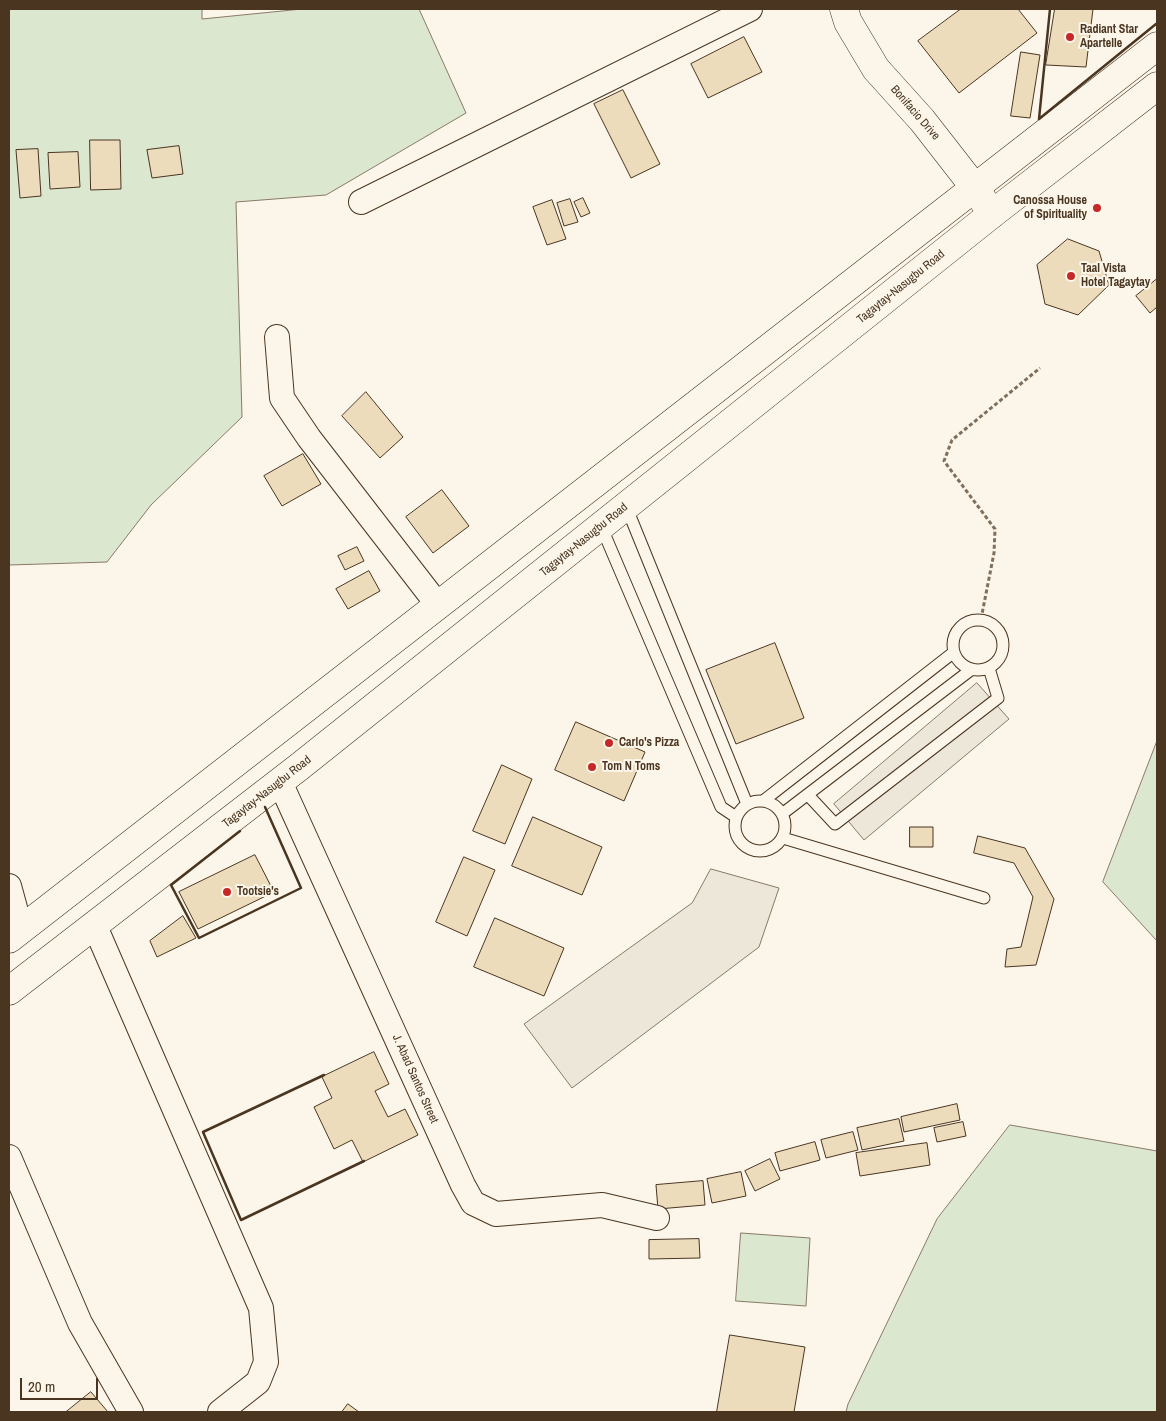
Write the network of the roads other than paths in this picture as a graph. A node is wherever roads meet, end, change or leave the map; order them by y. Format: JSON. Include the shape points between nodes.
{"nodes":[{"id":1,"x":750,"y":9,"type":"edge"},
{"id":2,"x":844,"y":9,"type":"edge"},
{"id":3,"x":1157,"y":46,"type":"edge"},
{"id":4,"x":1157,"y":86,"type":"edge"},
{"id":5,"x":975,"y":188,"type":"junction"},
{"id":6,"x":361,"y":202,"type":"dead end"},
{"id":7,"x":992,"y":214,"type":"junction"},
{"id":8,"x":277,"y":337,"type":"dead end"},
{"id":9,"x":626,"y":506,"type":"junction"},
{"id":10,"x":601,"y":526,"type":"junction"},
{"id":11,"x":438,"y":606,"type":"junction"},
{"id":12,"x":954,"y":652,"type":"junction"},
{"id":13,"x":989,"y":668,"type":"junction"},
{"id":14,"x":972,"y":669,"type":"junction"},
{"id":15,"x":280,"y":782,"type":"junction"},
{"id":16,"x":808,"y":795,"type":"junction"},
{"id":17,"x":763,"y":801,"type":"junction"},
{"id":18,"x":746,"y":804,"type":"junction"},
{"id":19,"x":782,"y":814,"type":"junction"},
{"id":20,"x":736,"y":817,"type":"junction"},
{"id":21,"x":783,"y":838,"type":"junction"},
{"id":22,"x":9,"y":886,"type":"edge"},
{"id":23,"x":984,"y":898,"type":"dead end"},
{"id":24,"x":94,"y":924,"type":"junction"},
{"id":25,"x":15,"y":934,"type":"edge"},
{"id":26,"x":9,"y":991,"type":"edge"},
{"id":27,"x":9,"y":1157,"type":"edge"},
{"id":28,"x":657,"y":1218,"type":"dead end"},
{"id":29,"x":131,"y":1412,"type":"edge"},
{"id":30,"x":220,"y":1412,"type":"edge"}],
"edges":[{"from":1,"to":6,"type":"street"},
{"from":2,"to":5,"type":"main road","name":"Bonifacio Drive","via":[[848,22],[876,69],[922,120]]},
{"from":3,"to":5,"type":"main road"},
{"from":4,"to":7,"type":"main road","name":"Tagaytay-Nasugbu Road"},
{"from":5,"to":7,"type":"main road","name":"Bonifacio Drive"},
{"from":5,"to":11,"type":"main road"},
{"from":7,"to":9,"type":"main road","name":"Tagaytay-Nasugbu Road"},
{"from":8,"to":11,"type":"street","via":[[282,398]]},
{"from":9,"to":10,"type":"main road","name":"Tagaytay-Nasugbu Road"},
{"from":9,"to":18,"type":"lane"},
{"from":10,"to":15,"type":"main road","name":"Tagaytay-Nasugbu Road"},
{"from":10,"to":20,"type":"lane","via":[[721,808]]},
{"from":11,"to":25,"type":"main road"},
{"from":12,"to":13,"type":"lane","via":[[954,635],[959,628],[973,620],[989,622],[1001,633],[1004,648]]},
{"from":12,"to":14,"type":"lane","via":[[964,666]]},
{"from":12,"to":17,"type":"lane"},
{"from":13,"to":14,"type":"lane"},
{"from":13,"to":16,"type":"lane","via":[[998,698],[835,824]]},
{"from":14,"to":16,"type":"lane"},
{"from":15,"to":24,"type":"main road","name":"Tagaytay-Nasugbu Road"},
{"from":15,"to":28,"type":"street","name":"J. Abad Santos Street","via":[[473,1203],[496,1214],[602,1205]]},
{"from":16,"to":19,"type":"lane"},
{"from":17,"to":18,"type":"lane"},
{"from":17,"to":19,"type":"lane"},
{"from":18,"to":20,"type":"lane"},
{"from":19,"to":21,"type":"lane"},
{"from":20,"to":21,"type":"lane","via":[[735,834],[739,842],[753,851],[770,850]]},
{"from":21,"to":23,"type":"lane"},
{"from":22,"to":25,"type":"street"},
{"from":24,"to":26,"type":"main road","name":"Tagaytay-Nasugbu Road"},
{"from":24,"to":30,"type":"street","via":[[261,1308],[266,1362],[258,1382]]},
{"from":27,"to":29,"type":"street","via":[[80,1323]]}]}
